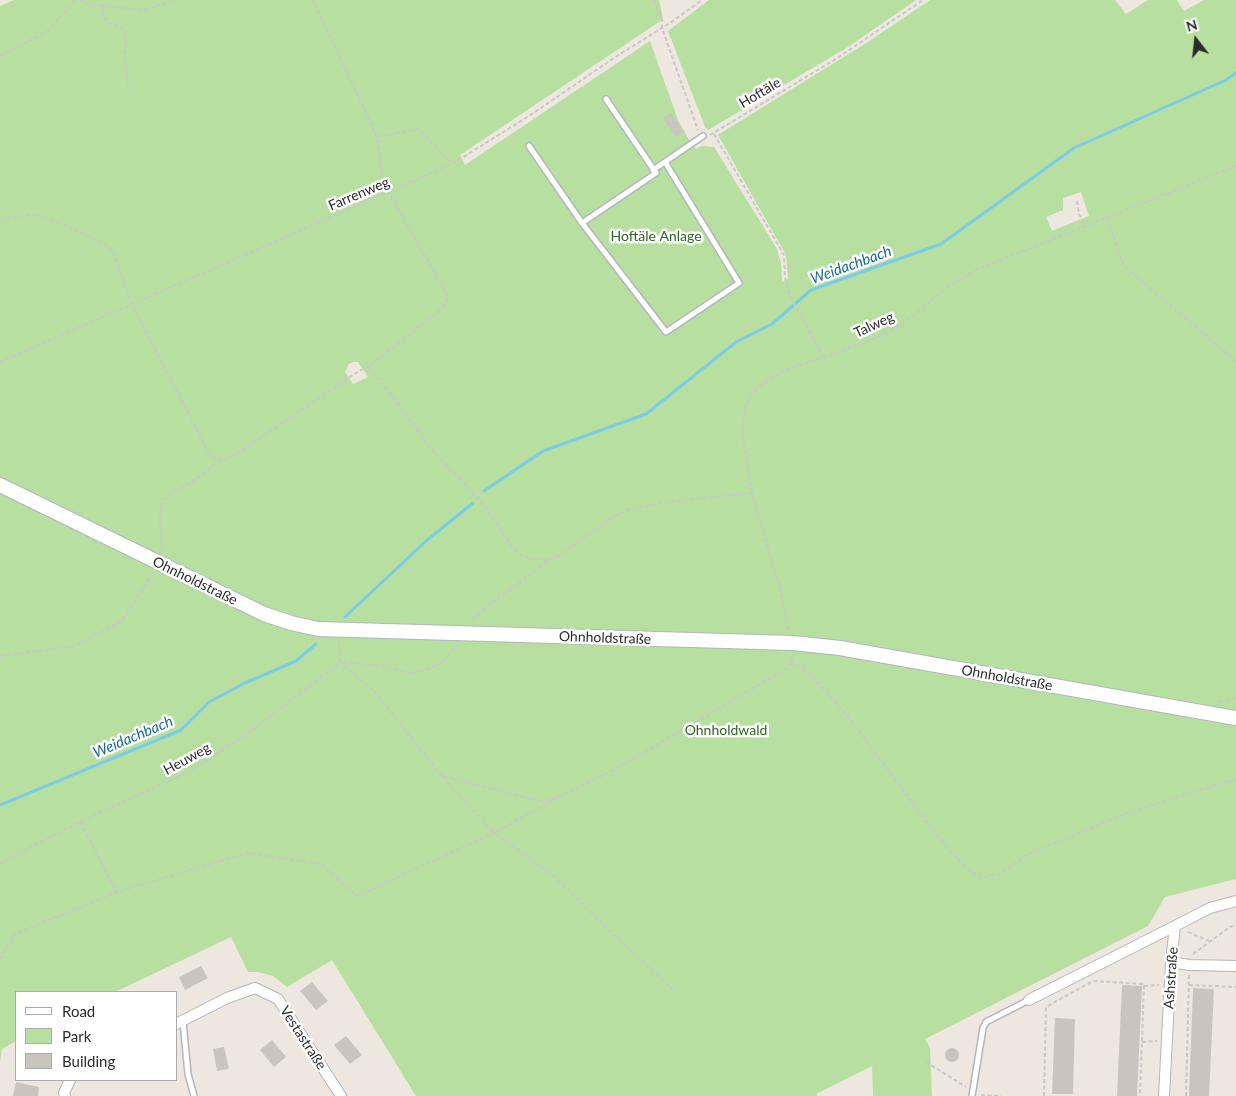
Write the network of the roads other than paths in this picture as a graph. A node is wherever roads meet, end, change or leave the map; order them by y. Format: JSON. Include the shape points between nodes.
{"nodes":[{"id":1,"x":606,"y":99,"type":"dead end"},
{"id":2,"x":702,"y":136,"type":"road end"},
{"id":3,"x":529,"y":146,"type":"dead end"},
{"id":4,"x":665,"y":162,"type":"junction"},
{"id":5,"x":654,"y":170,"type":"junction"},
{"id":6,"x":582,"y":223,"type":"junction"},
{"id":7,"x":0,"y":485,"type":"edge"},
{"id":8,"x":1236,"y":718,"type":"edge"},
{"id":9,"x":1236,"y":901,"type":"edge"},
{"id":10,"x":1175,"y":926,"type":"junction"},
{"id":11,"x":1171,"y":962,"type":"junction"},
{"id":12,"x":1236,"y":966,"type":"edge"},
{"id":13,"x":1029,"y":1000,"type":"joint"},
{"id":14,"x":180,"y":1023,"type":"edge"},
{"id":15,"x":70,"y":1081,"type":"edge"},
{"id":16,"x":972,"y":1094,"type":"edge"},
{"id":17,"x":66,"y":1096,"type":"edge"},
{"id":18,"x":194,"y":1096,"type":"edge"},
{"id":19,"x":341,"y":1096,"type":"edge"},
{"id":20,"x":1164,"y":1096,"type":"edge"}],
"edges":[{"from":1,"to":5,"type":"lane"},
{"from":2,"to":4,"type":"lane"},
{"from":3,"to":6,"type":"lane"},
{"from":4,"to":5,"type":"lane"},
{"from":4,"to":6,"type":"lane","via":[[739,283],[666,332]]},
{"from":5,"to":6,"type":"lane","via":[[656,173]]},
{"from":7,"to":8,"type":"main road","name":"Ohnholdstraße","via":[[159,564],[291,624],[338,631],[790,643],[840,648]]},
{"from":9,"to":10,"type":"street","via":[[1210,908]]},
{"from":10,"to":11,"type":"street","name":"Ashstraße"},
{"from":10,"to":13,"type":"street"},
{"from":11,"to":12,"type":"street"},
{"from":11,"to":20,"type":"street","name":"Ashstraße"},
{"from":13,"to":16,"type":"lane","via":[[986,1022]]},
{"from":14,"to":18,"type":"lane"},
{"from":14,"to":19,"type":"street","name":"Vestastraße","via":[[227,998],[255,988],[278,999]]},
{"from":15,"to":17,"type":"street","via":[[64,1093]]}]}
